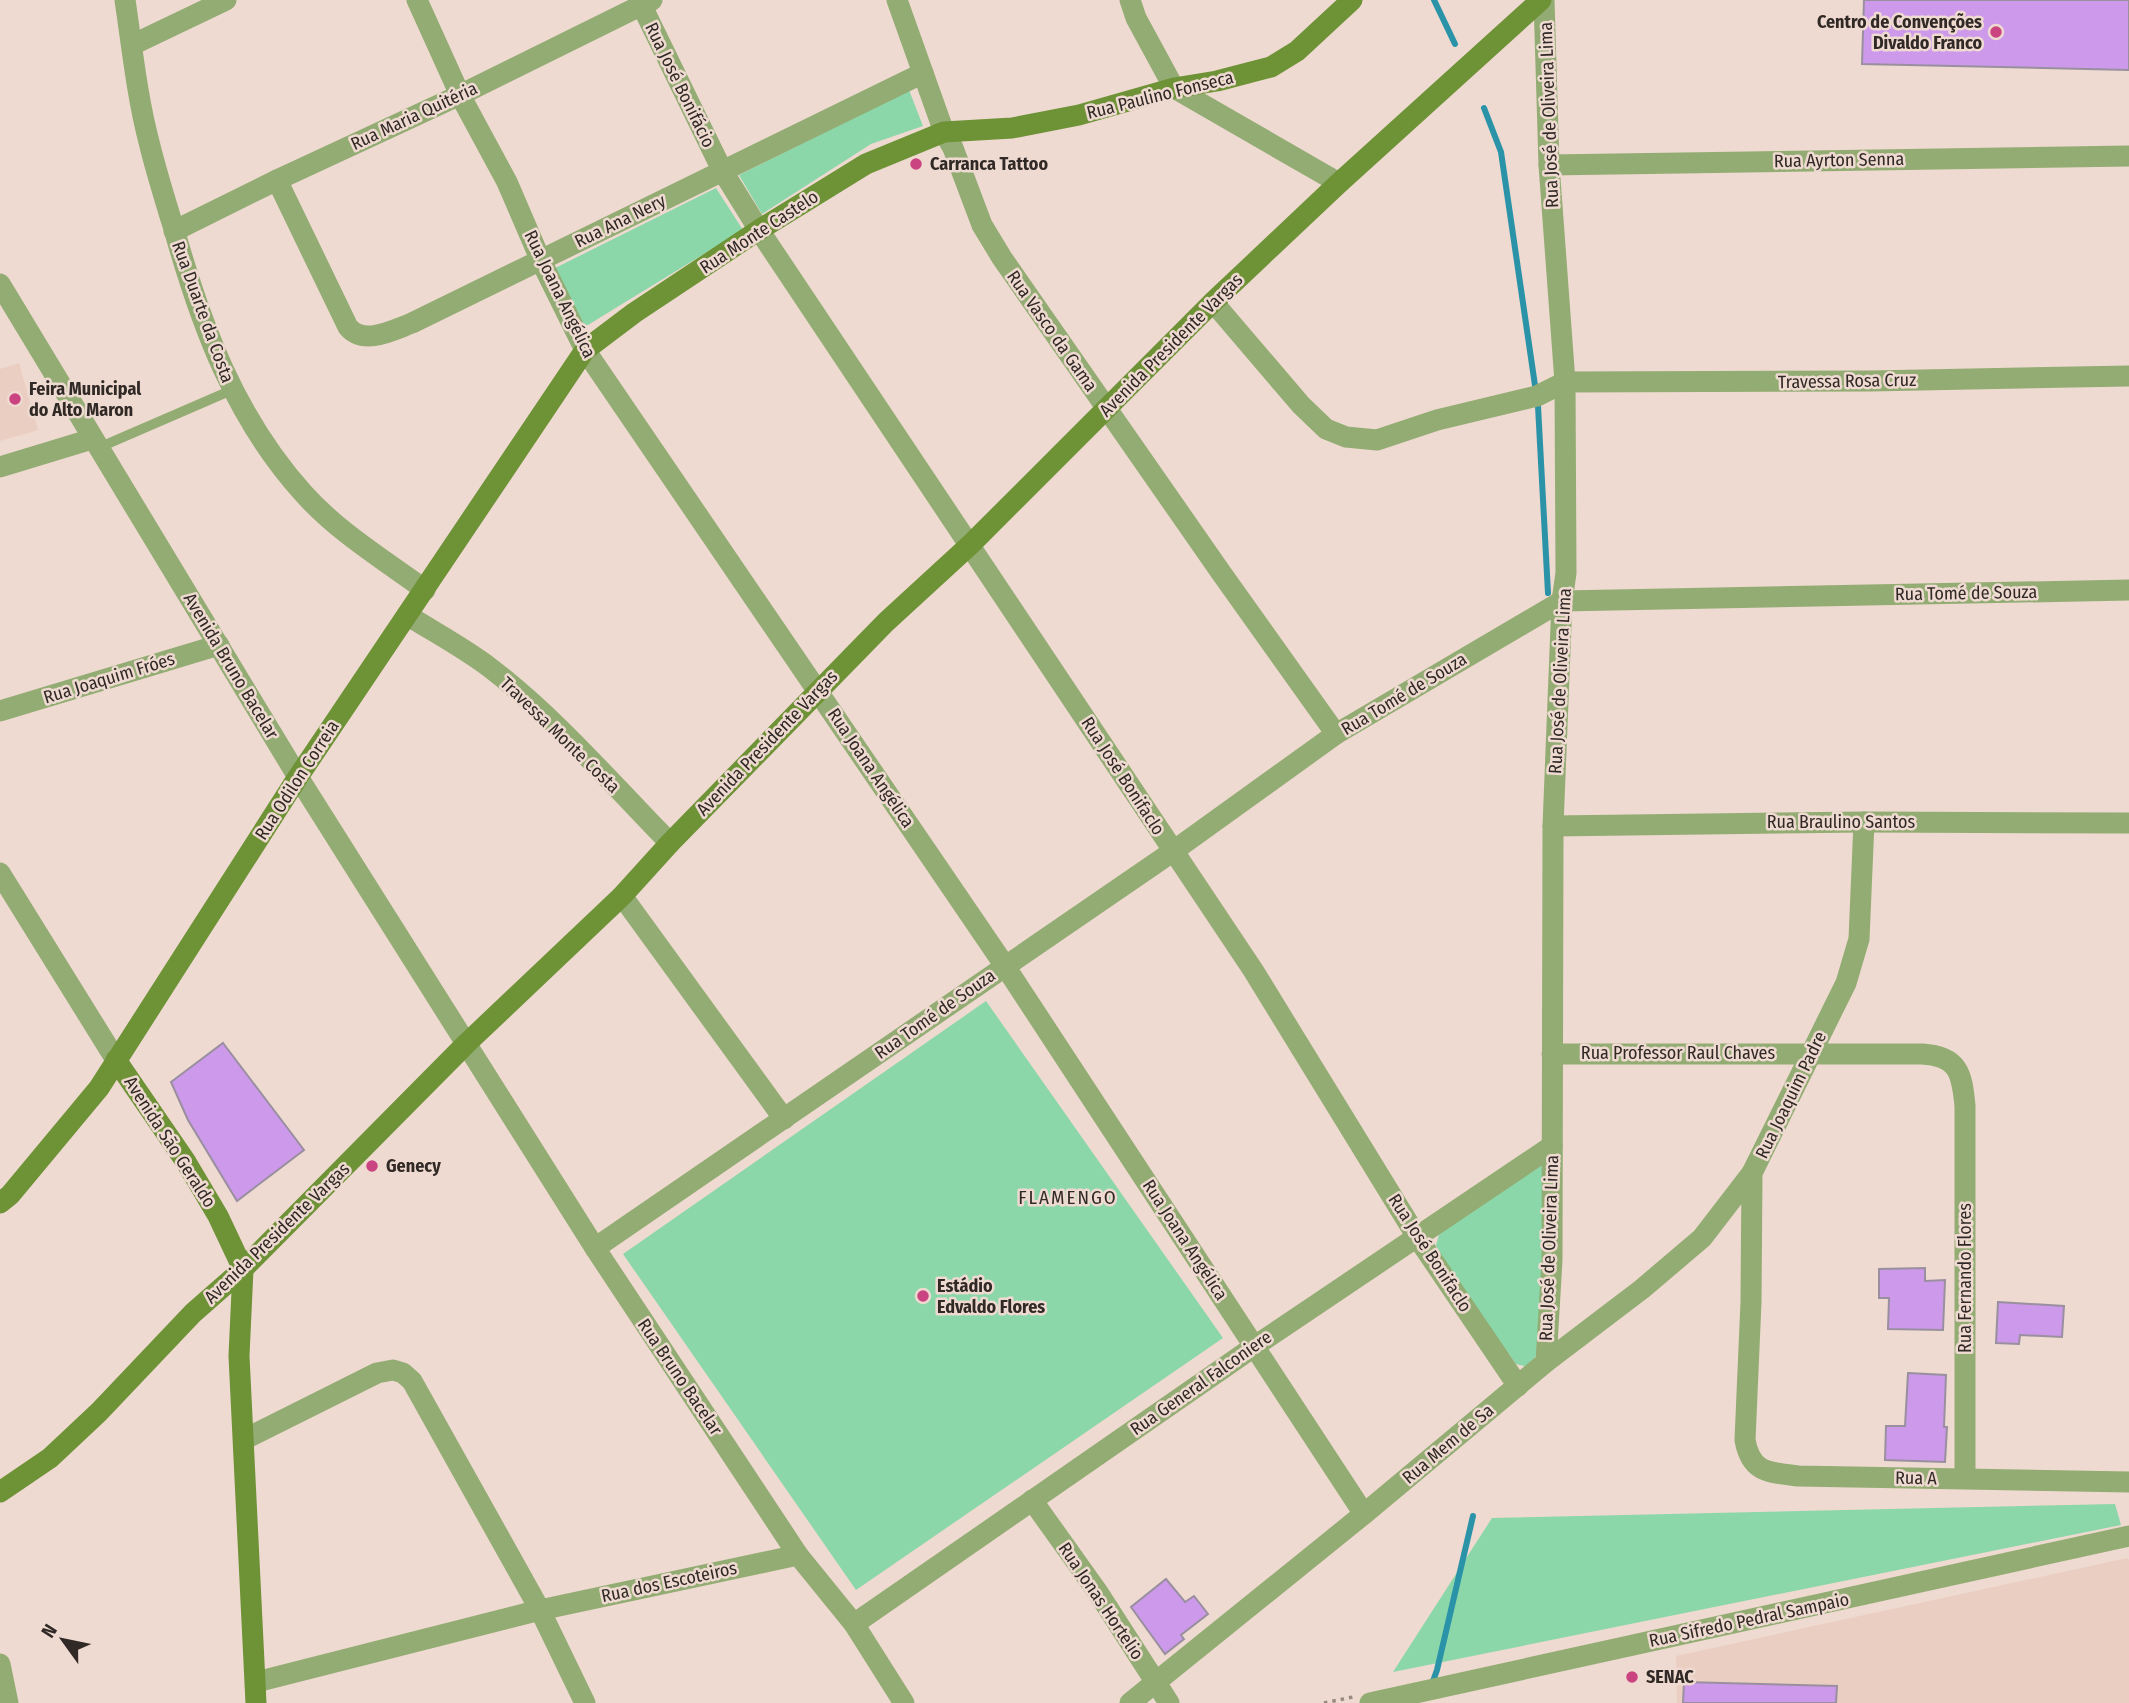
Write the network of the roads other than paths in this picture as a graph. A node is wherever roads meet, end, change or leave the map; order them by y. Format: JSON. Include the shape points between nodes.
{"nodes":[{"id":1,"x":125,"y":0,"type":"edge"},
{"id":2,"x":226,"y":0,"type":"edge"},
{"id":3,"x":417,"y":0,"type":"edge"},
{"id":4,"x":897,"y":0,"type":"edge"},
{"id":5,"x":1130,"y":0,"type":"edge"},
{"id":6,"x":1352,"y":0,"type":"edge"},
{"id":7,"x":1542,"y":0,"type":"edge"},
{"id":8,"x":644,"y":2,"type":"edge"},
{"id":9,"x":132,"y":46,"type":"junction"},
{"id":10,"x":923,"y":73,"type":"junction"},
{"id":11,"x":1174,"y":88,"type":"junction"},
{"id":12,"x":460,"y":95,"type":"junction"},
{"id":13,"x":944,"y":132,"type":"junction"},
{"id":14,"x":2129,"y":156,"type":"edge"},
{"id":15,"x":1549,"y":164,"type":"junction"},
{"id":16,"x":722,"y":170,"type":"junction"},
{"id":17,"x":277,"y":180,"type":"junction"},
{"id":18,"x":1339,"y":183,"type":"junction"},
{"id":19,"x":759,"y":230,"type":"junction"},
{"id":20,"x":174,"y":231,"type":"junction"},
{"id":21,"x":541,"y":261,"type":"junction"},
{"id":22,"x":0,"y":285,"type":"edge"},
{"id":23,"x":1213,"y":302,"type":"junction"},
{"id":24,"x":585,"y":350,"type":"junction"},
{"id":25,"x":2129,"y":376,"type":"edge"},
{"id":26,"x":1564,"y":382,"type":"junction"},
{"id":27,"x":232,"y":390,"type":"junction"},
{"id":28,"x":1107,"y":409,"type":"junction"},
{"id":29,"x":95,"y":443,"type":"junction"},
{"id":30,"x":0,"y":467,"type":"edge"},
{"id":31,"x":971,"y":544,"type":"junction"},
{"id":32,"x":425,"y":590,"type":"junction"},
{"id":33,"x":2129,"y":590,"type":"edge"},
{"id":34,"x":1562,"y":601,"type":"junction"},
{"id":35,"x":407,"y":615,"type":"junction"},
{"id":36,"x":219,"y":645,"type":"junction"},
{"id":37,"x":819,"y":690,"type":"junction"},
{"id":38,"x":0,"y":711,"type":"edge"},
{"id":39,"x":1336,"y":734,"type":"junction"},
{"id":40,"x":298,"y":777,"type":"junction"},
{"id":41,"x":1864,"y":822,"type":"junction"},
{"id":42,"x":2129,"y":822,"type":"edge"},
{"id":43,"x":1553,"y":826,"type":"junction"},
{"id":44,"x":670,"y":843,"type":"junction"},
{"id":45,"x":1172,"y":852,"type":"junction"},
{"id":46,"x":0,"y":873,"type":"edge"},
{"id":47,"x":622,"y":896,"type":"junction"},
{"id":48,"x":1005,"y":965,"type":"junction"},
{"id":49,"x":466,"y":1044,"type":"junction"},
{"id":50,"x":1810,"y":1052,"type":"junction"},
{"id":51,"x":1552,"y":1054,"type":"junction"},
{"id":52,"x":116,"y":1060,"type":"junction"},
{"id":53,"x":1962,"y":1078,"type":"joint"},
{"id":54,"x":784,"y":1119,"type":"junction"},
{"id":55,"x":1552,"y":1146,"type":"junction"},
{"id":56,"x":1752,"y":1173,"type":"junction"},
{"id":57,"x":0,"y":1202,"type":"edge"},
{"id":58,"x":1417,"y":1237,"type":"junction"},
{"id":59,"x":595,"y":1248,"type":"junction"},
{"id":60,"x":243,"y":1269,"type":"junction"},
{"id":61,"x":1255,"y":1346,"type":"junction"},
{"id":62,"x":1546,"y":1362,"type":"junction"},
{"id":63,"x":1518,"y":1386,"type":"junction"},
{"id":64,"x":1748,"y":1417,"type":"joint"},
{"id":65,"x":245,"y":1439,"type":"junction"},
{"id":66,"x":1965,"y":1478,"type":"junction"},
{"id":67,"x":2129,"y":1482,"type":"edge"},
{"id":68,"x":0,"y":1492,"type":"edge"},
{"id":69,"x":1032,"y":1500,"type":"junction"},
{"id":70,"x":1364,"y":1514,"type":"junction"},
{"id":71,"x":2129,"y":1536,"type":"edge"},
{"id":72,"x":798,"y":1555,"type":"junction"},
{"id":73,"x":540,"y":1610,"type":"junction"},
{"id":74,"x":854,"y":1624,"type":"junction"},
{"id":75,"x":0,"y":1664,"type":"edge"},
{"id":76,"x":1157,"y":1683,"type":"junction"},
{"id":77,"x":256,"y":1692,"type":"edge"},
{"id":78,"x":8,"y":1703,"type":"edge"},
{"id":79,"x":585,"y":1703,"type":"edge"},
{"id":80,"x":904,"y":1703,"type":"edge"},
{"id":81,"x":1130,"y":1703,"type":"edge"},
{"id":82,"x":1168,"y":1703,"type":"edge"},
{"id":83,"x":1370,"y":1703,"type":"edge"}],
"edges":[{"from":1,"to":9,"type":"street","name":"Rua Duarte da Costa"},
{"from":2,"to":9,"type":"street"},
{"from":3,"to":12,"type":"street","name":"Rua Joana Angélica"},
{"from":4,"to":10,"type":"street","name":"Rua Vasco da Gama"},
{"from":5,"to":11,"type":"street"},
{"from":6,"to":11,"type":"main road","name":"Rua Paulino Fonseca","via":[[1297,51],[1271,67]]},
{"from":7,"to":15,"type":"street","name":"Rua José de Oliveira Lima"},
{"from":7,"to":18,"type":"main road","name":"Avenida Presidente Vargas"},
{"from":8,"to":12,"type":"street","name":"Rua Maria Quitéria"},
{"from":8,"to":16,"type":"street","name":"Rua José Bonifácio"},
{"from":9,"to":20,"type":"street","name":"Rua Duarte da Costa","via":[[148,141]]},
{"from":10,"to":13,"type":"street","name":"Rua Vasco da Gama"},
{"from":10,"to":16,"type":"street","name":"Rua Ana Nery"},
{"from":11,"to":13,"type":"main road","name":"Rua Paulino Fonseca","via":[[1012,128]]},
{"from":11,"to":18,"type":"street"},
{"from":12,"to":17,"type":"street","name":"Rua Maria Quitéria"},
{"from":12,"to":21,"type":"street","name":"Rua Joana Angélica","via":[[507,182]]},
{"from":13,"to":19,"type":"main road","name":"Rua Monte Castelo","via":[[866,164]]},
{"from":13,"to":28,"type":"street","name":"Rua Vasco da Gama","via":[[982,225]]},
{"from":14,"to":15,"type":"street","name":"Rua Ayrton Senna"},
{"from":15,"to":26,"type":"street","name":"Rua José de Oliveira Lima"},
{"from":16,"to":19,"type":"street","name":"Rua José Bonifaclo"},
{"from":16,"to":21,"type":"street","name":"Rua Ana Nery"},
{"from":17,"to":20,"type":"street","name":"Rua Maria Quitéria"},
{"from":17,"to":21,"type":"street","name":"Rua Ana Nery","via":[[348,327],[357,335],[367,337],[412,323]]},
{"from":18,"to":23,"type":"main road","name":"Avenida Presidente Vargas"},
{"from":19,"to":24,"type":"main road","name":"Rua Monte Castelo"},
{"from":19,"to":31,"type":"street","name":"Rua José Bonifaclo"},
{"from":20,"to":27,"type":"street","name":"Rua Duarte da Costa","via":[[185,272]]},
{"from":21,"to":24,"type":"street","name":"Rua Joana Angélica"},
{"from":22,"to":29,"type":"street","name":"Avenida Bruno Bacelar"},
{"from":23,"to":26,"type":"street","via":[[1301,405],[1326,429],[1346,437],[1377,440]]},
{"from":23,"to":28,"type":"main road","name":"Avenida Presidente Vargas"},
{"from":24,"to":32,"type":"main road","name":"Rua Odilon Correia"},
{"from":24,"to":37,"type":"street","name":"Rua Joana Angélica"},
{"from":25,"to":26,"type":"street","name":"Travessa Rosa Cruz"},
{"from":26,"to":34,"type":"street","name":"Rua José de Oliveira Lima","via":[[1566,573]]},
{"from":27,"to":29,"type":"lane"},
{"from":27,"to":32,"type":"street","name":"Rua Duarte da Costa","via":[[305,495]]},
{"from":28,"to":31,"type":"main road","name":"Avenida Presidente Vargas"},
{"from":28,"to":39,"type":"street","name":"Rua Vasco da Gama"},
{"from":29,"to":30,"type":"street"},
{"from":29,"to":36,"type":"street","name":"Avenida Bruno Bacelar"},
{"from":31,"to":37,"type":"main road","name":"Avenida Presidente Vargas"},
{"from":31,"to":45,"type":"street","name":"Rua José Bonifaclo"},
{"from":32,"to":35,"type":"main road","name":"Rua Odilon Correia"},
{"from":33,"to":34,"type":"street","name":"Rua Tomé de Souza"},
{"from":34,"to":39,"type":"street","name":"Rua Tomé de Souza"},
{"from":34,"to":43,"type":"street","name":"Rua José de Oliveira Lima"},
{"from":35,"to":40,"type":"main road","name":"Rua Odilon Correia"},
{"from":35,"to":44,"type":"street","name":"Travessa Monte Costa","via":[[488,666],[532,703]]},
{"from":36,"to":38,"type":"street","name":"Rua Joaquim Fróes"},
{"from":36,"to":40,"type":"street","name":"Avenida Bruno Bacelar"},
{"from":37,"to":44,"type":"main road","name":"Avenida Presidente Vargas"},
{"from":37,"to":48,"type":"street","name":"Rua Joana Angélica"},
{"from":39,"to":45,"type":"street","name":"Rua Tomé de Souza"},
{"from":40,"to":49,"type":"street","name":"Avenida Bruno Bacelar"},
{"from":40,"to":52,"type":"main road","name":"Rua Odilon Correia"},
{"from":41,"to":42,"type":"street","name":"Rua Braulino Santos"},
{"from":41,"to":43,"type":"street","name":"Rua Braulino Santos"},
{"from":41,"to":50,"type":"street","name":"Rua Joaquim Padre","via":[[1855,958]]},
{"from":43,"to":51,"type":"street","name":"Rua José de Oliveira Lima"},
{"from":44,"to":47,"type":"main road","name":"Avenida Presidente Vargas"},
{"from":45,"to":48,"type":"street","name":"Rua Tomé de Souza"},
{"from":45,"to":58,"type":"street","name":"Rua José Bonifaclo","via":[[1260,981]]},
{"from":46,"to":52,"type":"street","name":"Avenida São Geraldo"},
{"from":47,"to":49,"type":"main road","name":"Avenida Presidente Vargas"},
{"from":47,"to":54,"type":"street"},
{"from":48,"to":54,"type":"street","name":"Rua Tomé de Souza"},
{"from":48,"to":61,"type":"street","name":"Rua Joana Angélica"},
{"from":49,"to":59,"type":"street","name":"Rua Bruno Bacelar"},
{"from":49,"to":60,"type":"main road","name":"Avenida Presidente Vargas"},
{"from":50,"to":51,"type":"street","name":"Rua Professor Raul Chaves"},
{"from":50,"to":53,"type":"street","name":"Rua Professor Raul Chaves","via":[[1932,1054],[1949,1060]]},
{"from":50,"to":56,"type":"street","name":"Rua Joaquim Padre"},
{"from":51,"to":55,"type":"street","name":"Rua José de Oliveira Lima"},
{"from":52,"to":57,"type":"main road","name":"Rua Odilon Correia","via":[[99,1088]]},
{"from":52,"to":60,"type":"main road","name":"Avenida São Geraldo","via":[[186,1162]]},
{"from":53,"to":66,"type":"street","name":"Rua Fernando Flores"},
{"from":54,"to":59,"type":"street","name":"Rua Tomé de Souza"},
{"from":55,"to":58,"type":"street","name":"Rua General Falconiere"},
{"from":55,"to":62,"type":"street","name":"Rua José de Oliveira Lima"},
{"from":56,"to":62,"type":"street","name":"Rua Mem de Sa","via":[[1702,1237]]},
{"from":56,"to":64,"type":"street","name":"Rua Joaquim Padre"},
{"from":58,"to":61,"type":"street","name":"Rua General Falconiere"},
{"from":58,"to":63,"type":"street","name":"Rua José Bonifaclo"},
{"from":59,"to":72,"type":"street","name":"Rua Bruno Bacelar"},
{"from":60,"to":65,"type":"main road","name":"Avenida São Geraldo","via":[[239,1356]]},
{"from":60,"to":68,"type":"main road","name":"Avenida Presidente Vargas","via":[[193,1313],[50,1458]]},
{"from":61,"to":69,"type":"street","name":"Rua General Falconiere"},
{"from":61,"to":70,"type":"street","name":"Rua Joana Angélica"},
{"from":62,"to":63,"type":"street","name":"Rua Mem de Sa"},
{"from":63,"to":70,"type":"street","name":"Rua Mem de Sa"},
{"from":64,"to":66,"type":"street","name":"Rua A","via":[[1747,1454],[1758,1468],[1770,1472]]},
{"from":65,"to":73,"type":"street","via":[[377,1373],[403,1373],[430,1410]]},
{"from":65,"to":77,"type":"main road","name":"Avenida São Geraldo"},
{"from":66,"to":67,"type":"street","name":"Rua A"},
{"from":69,"to":74,"type":"street","name":"Rua General Falconiere"},
{"from":69,"to":76,"type":"street","name":"Rua Jonas Hortelio"},
{"from":70,"to":76,"type":"street","name":"Rua Mem de Sa"},
{"from":71,"to":83,"type":"street","name":"Rua Sifredo Pedral Sampaio"},
{"from":72,"to":73,"type":"street","name":"Rua dos Escoteiros"},
{"from":72,"to":74,"type":"street","name":"Rua Bruno Bacelar"},
{"from":73,"to":77,"type":"street","name":"Rua dos Escoteiros"},
{"from":73,"to":79,"type":"street"},
{"from":74,"to":80,"type":"street","name":"Rua Bruno Bacelar"},
{"from":75,"to":78,"type":"street"},
{"from":76,"to":81,"type":"street","name":"Rua Mem de Sa"},
{"from":76,"to":82,"type":"street","name":"Rua Jonas Hortelio"}]}
